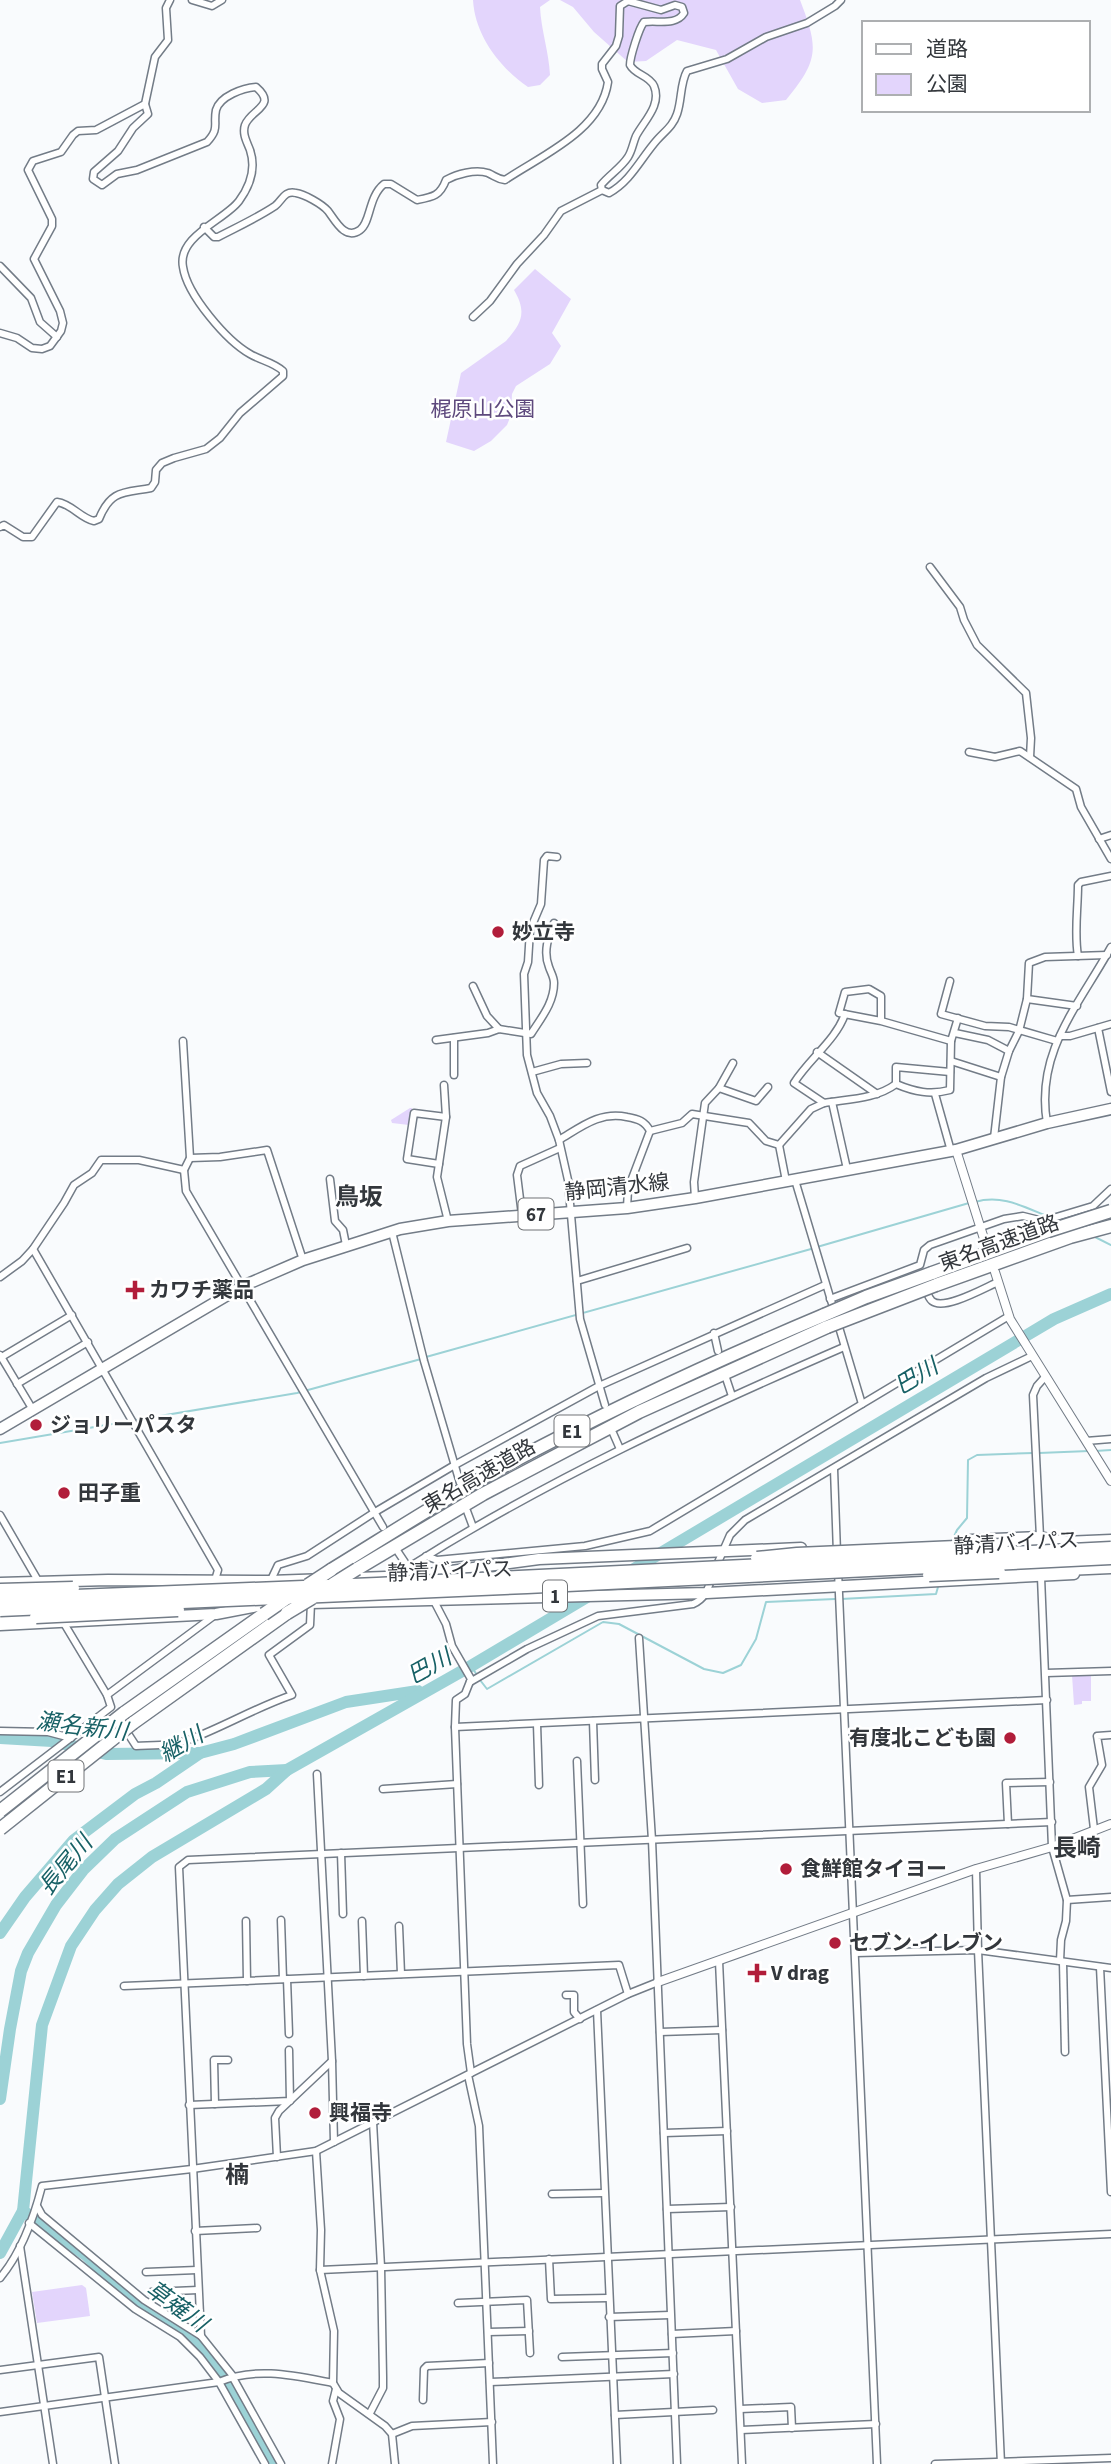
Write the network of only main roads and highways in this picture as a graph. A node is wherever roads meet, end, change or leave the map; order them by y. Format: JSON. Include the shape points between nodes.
{"nodes":[{"id":1,"x":1111,"y":1109,"type":"edge"},
{"id":2,"x":1111,"y":1211,"type":"edge"},
{"id":3,"x":1111,"y":1226,"type":"edge"},
{"id":4,"x":934,"y":1279,"type":"junction"},
{"id":5,"x":825,"y":1321,"type":"junction"},
{"id":6,"x":0,"y":1429,"type":"edge"},
{"id":7,"x":1111,"y":1540,"type":"edge"},
{"id":8,"x":1065,"y":1542,"type":"junction"},
{"id":9,"x":1111,"y":1548,"type":"edge"},
{"id":10,"x":1111,"y":1558,"type":"edge"},
{"id":11,"x":1111,"y":1568,"type":"edge"},
{"id":12,"x":677,"y":1574,"type":"junction"},
{"id":13,"x":0,"y":1583,"type":"edge"},
{"id":14,"x":0,"y":1590,"type":"edge"},
{"id":15,"x":319,"y":1595,"type":"junction"},
{"id":16,"x":0,"y":1599,"type":"edge"},
{"id":17,"x":0,"y":1609,"type":"edge"},
{"id":18,"x":264,"y":1609,"type":"junction"},
{"id":19,"x":0,"y":1618,"type":"edge"},
{"id":20,"x":0,"y":1625,"type":"edge"},
{"id":21,"x":0,"y":1811,"type":"edge"},
{"id":22,"x":0,"y":1829,"type":"edge"}],
"edges":[{"from":1,"to":6,"type":"main road","name":"静岡清水線","number":"67","via":[[954,1150],[695,1198],[627,1208],[448,1220],[346,1245],[243,1286]]},
{"from":2,"to":4,"type":"highway","name":"東名高速道路","number":"E1","bridge":true,"via":[[1046,1226]]},
{"from":3,"to":4,"type":"highway","name":"東名高速道路","number":"E1"},
{"from":4,"to":5,"type":"highway","name":"東名高速道路","number":"E1","bridge":true},
{"from":5,"to":18,"type":"highway","name":"東名高速道路","number":"E1","bridge":true,"via":[[728,1355],[542,1446]]},
{"from":5,"to":22,"type":"highway","name":"東名高速道路","number":"E1","bridge":true,"via":[[627,1418],[357,1569],[133,1723]]},
{"from":7,"to":8,"type":"main road"},
{"from":8,"to":12,"type":"highway","bridge":true,"via":[[797,1554]]},
{"from":8,"to":13,"type":"main road","via":[[1040,1537],[597,1556],[270,1581]]},
{"from":9,"to":12,"type":"highway","name":"静清バイパス","number":"1","bridge":true},
{"from":10,"to":12,"type":"highway","name":"静清バイパス","number":"1","bridge":true},
{"from":11,"to":12,"type":"highway","bridge":true,"via":[[738,1582]]},
{"from":11,"to":15,"type":"main road","number":"1","via":[[1041,1577],[707,1593],[432,1598]]},
{"from":12,"to":15,"type":"highway","name":"静清バイパス","number":"1","bridge":true},
{"from":14,"to":15,"type":"highway","bridge":true,"via":[[205,1584]]},
{"from":15,"to":16,"type":"highway","name":"静清バイパス","number":"1","bridge":true},
{"from":15,"to":17,"type":"highway","name":"静清バイパス","number":"1","bridge":true},
{"from":15,"to":18,"type":"main road","number":"1"},
{"from":15,"to":19,"type":"highway","number":"1","bridge":true,"via":[[224,1607]]},
{"from":18,"to":20,"type":"main road","number":"1"},
{"from":18,"to":21,"type":"highway","name":"東名高速道路","number":"E1","bridge":true}]}
